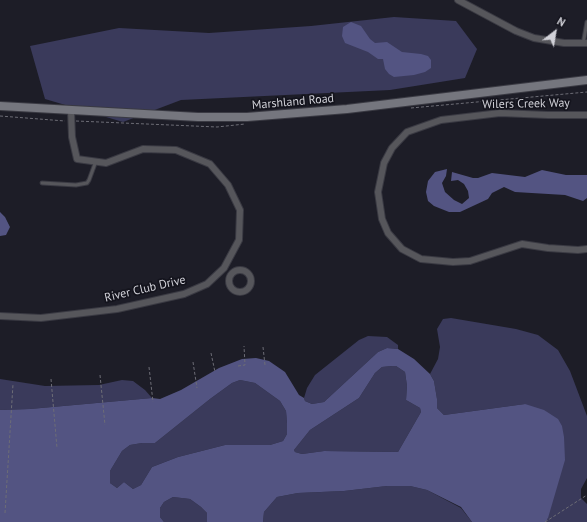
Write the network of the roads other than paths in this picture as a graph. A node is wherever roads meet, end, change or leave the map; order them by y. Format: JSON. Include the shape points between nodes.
{"nodes":[{"id":1,"x":458,"y":0,"type":"edge"},
{"id":2,"x":587,"y":22,"type":"edge"},
{"id":3,"x":585,"y":43,"type":"edge"},
{"id":4,"x":587,"y":80,"type":"edge"},
{"id":5,"x":0,"y":106,"type":"edge"},
{"id":6,"x":71,"y":111,"type":"junction"},
{"id":7,"x":587,"y":115,"type":"edge"},
{"id":8,"x":96,"y":161,"type":"junction"},
{"id":9,"x":42,"y":183,"type":"dead end"},
{"id":10,"x":587,"y":248,"type":"edge"},
{"id":11,"x":224,"y":268,"type":"junction"},
{"id":12,"x":231,"y":273,"type":"dead end"},
{"id":13,"x":0,"y":316,"type":"edge"}],
"edges":[{"from":1,"to":3,"type":"street","via":[[534,38],[564,43]]},
{"from":2,"to":3,"type":"lane"},
{"from":4,"to":6,"type":"street","name":"Marshland Road","via":[[347,110],[247,117]]},
{"from":5,"to":6,"type":"street","name":"Marshland Road"},
{"from":6,"to":8,"type":"street","name":"River Club Drive","via":[[76,159]]},
{"from":7,"to":10,"type":"street","name":"Wilers Creek Way","via":[[500,113],[441,120],[407,132],[392,148],[384,163],[378,192],[382,219],[388,233],[402,249],[421,259],[470,261],[522,244],[578,250]]},
{"from":8,"to":9,"type":"lane","via":[[87,183]]},
{"from":8,"to":11,"type":"street","name":"River Club Drive","via":[[106,162],[143,149],[176,150],[210,164],[228,185],[240,210],[239,240]]},
{"from":11,"to":12,"type":"street"},
{"from":11,"to":13,"type":"street","name":"River Club Drive","via":[[207,284],[161,300],[117,309],[41,318]]}]}
